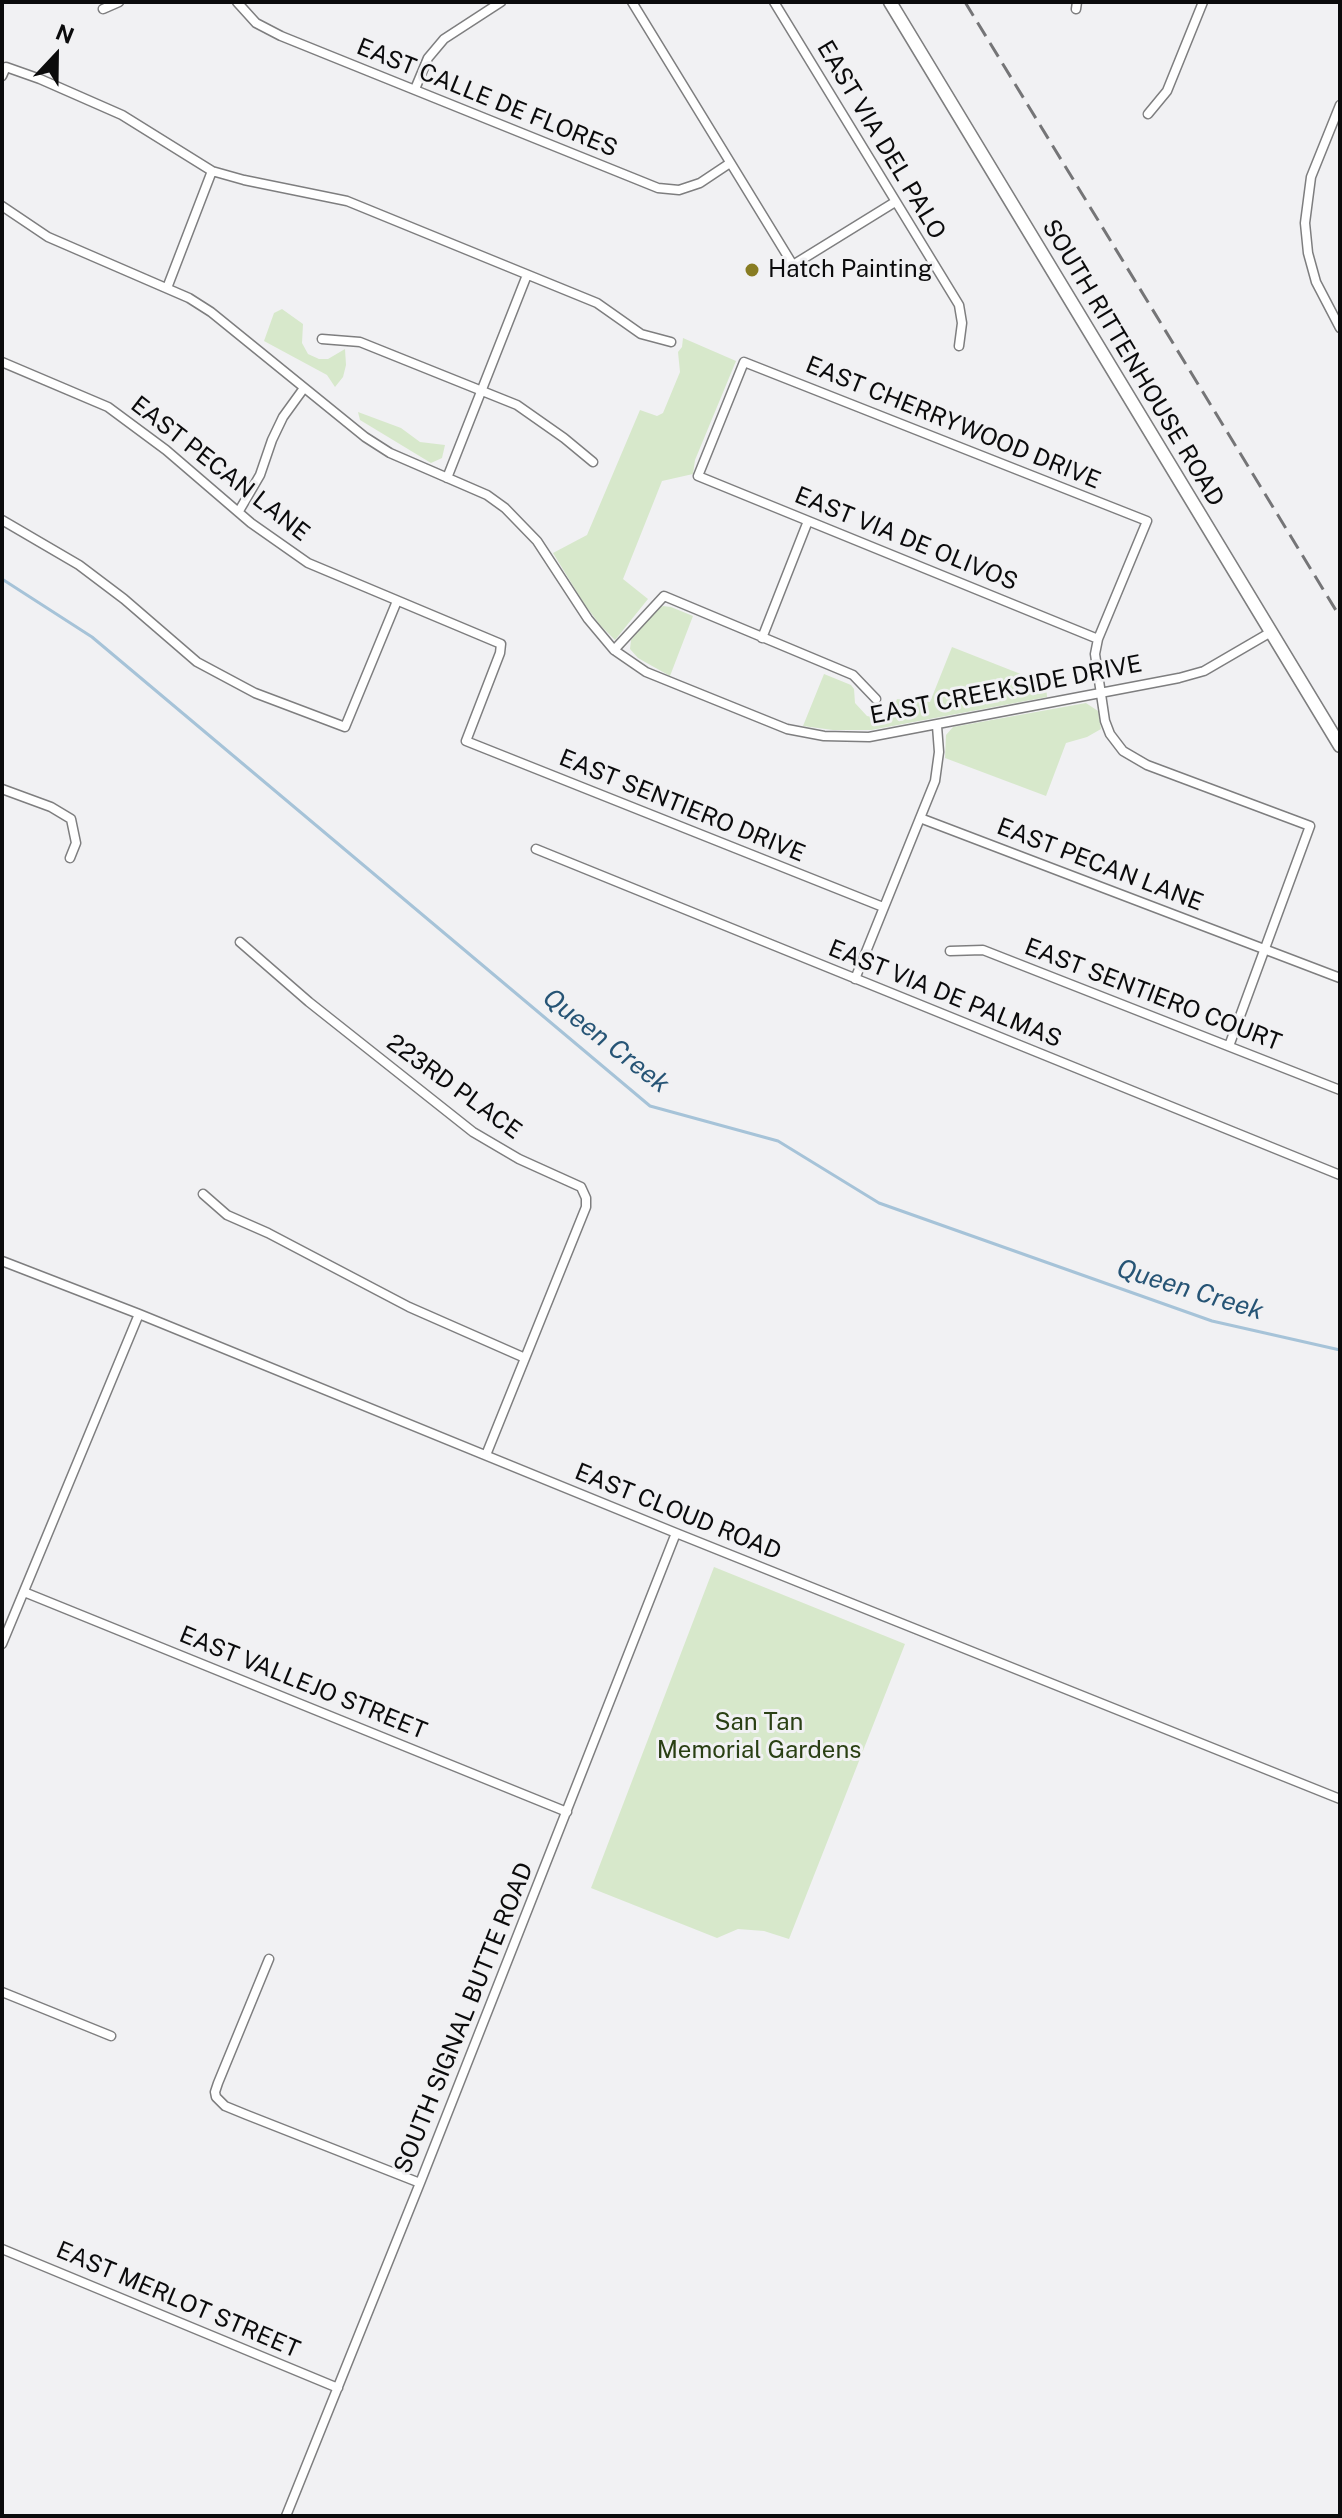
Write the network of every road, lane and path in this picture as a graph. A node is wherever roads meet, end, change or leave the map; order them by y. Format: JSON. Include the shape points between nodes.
{"nodes":[{"id":1,"x":119,"y":2,"type":"edge"},
{"id":2,"x":237,"y":2,"type":"edge"},
{"id":3,"x":501,"y":2,"type":"edge"},
{"id":4,"x":632,"y":2,"type":"edge"},
{"id":5,"x":774,"y":2,"type":"edge"},
{"id":6,"x":890,"y":2,"type":"edge"},
{"id":7,"x":1203,"y":2,"type":"edge"},
{"id":8,"x":103,"y":9,"type":"dead end"},
{"id":9,"x":4,"y":72,"type":"edge"},
{"id":10,"x":415,"y":89,"type":"junction"},
{"id":11,"x":1340,"y":105,"type":"edge"},
{"id":12,"x":1148,"y":114,"type":"dead end"},
{"id":13,"x":1330,"y":129,"type":"junction"},
{"id":14,"x":1340,"y":133,"type":"edge"},
{"id":15,"x":730,"y":163,"type":"junction"},
{"id":16,"x":212,"y":171,"type":"junction"},
{"id":17,"x":895,"y":202,"type":"junction"},
{"id":18,"x":2,"y":206,"type":"edge"},
{"id":19,"x":527,"y":275,"type":"junction"},
{"id":20,"x":167,"y":288,"type":"junction"},
{"id":21,"x":1340,"y":328,"type":"edge"},
{"id":22,"x":322,"y":339,"type":"dead end"},
{"id":23,"x":671,"y":342,"type":"dead end"},
{"id":24,"x":959,"y":346,"type":"dead end"},
{"id":25,"x":2,"y":362,"type":"edge"},
{"id":26,"x":744,"y":362,"type":"joint"},
{"id":27,"x":304,"y":388,"type":"junction"},
{"id":28,"x":481,"y":390,"type":"junction"},
{"id":29,"x":593,"y":462,"type":"dead end"},
{"id":30,"x":447,"y":478,"type":"junction"},
{"id":31,"x":239,"y":511,"type":"junction"},
{"id":32,"x":2,"y":520,"type":"edge"},
{"id":33,"x":808,"y":521,"type":"junction"},
{"id":34,"x":397,"y":601,"type":"junction"},
{"id":35,"x":1271,"y":632,"type":"junction"},
{"id":36,"x":762,"y":638,"type":"junction"},
{"id":37,"x":1098,"y":639,"type":"junction"},
{"id":38,"x":614,"y":650,"type":"junction"},
{"id":39,"x":1100,"y":693,"type":"junction"},
{"id":40,"x":876,"y":699,"type":"dead end"},
{"id":41,"x":937,"y":726,"type":"junction"},
{"id":42,"x":466,"y":741,"type":"joint"},
{"id":43,"x":1340,"y":746,"type":"edge"},
{"id":44,"x":2,"y":789,"type":"edge"},
{"id":45,"x":920,"y":818,"type":"junction"},
{"id":46,"x":536,"y":849,"type":"dead end"},
{"id":47,"x":70,"y":858,"type":"dead end"},
{"id":48,"x":883,"y":907,"type":"junction"},
{"id":49,"x":240,"y":942,"type":"dead end"},
{"id":50,"x":1265,"y":948,"type":"junction"},
{"id":51,"x":950,"y":951,"type":"dead end"},
{"id":52,"x":1340,"y":978,"type":"edge"},
{"id":53,"x":855,"y":979,"type":"junction"},
{"id":54,"x":1229,"y":1046,"type":"junction"},
{"id":55,"x":1340,"y":1090,"type":"edge"},
{"id":56,"x":1340,"y":1175,"type":"edge"},
{"id":57,"x":203,"y":1194,"type":"dead end"},
{"id":58,"x":2,"y":1261,"type":"edge"},
{"id":59,"x":139,"y":1314,"type":"junction"},
{"id":60,"x":525,"y":1358,"type":"junction"},
{"id":61,"x":486,"y":1455,"type":"junction"},
{"id":62,"x":676,"y":1533,"type":"junction"},
{"id":63,"x":24,"y":1592,"type":"junction"},
{"id":64,"x":2,"y":1644,"type":"edge"},
{"id":65,"x":1340,"y":1799,"type":"edge"},
{"id":66,"x":567,"y":1812,"type":"junction"},
{"id":67,"x":269,"y":1959,"type":"dead end"},
{"id":68,"x":2,"y":1992,"type":"edge"},
{"id":69,"x":111,"y":2036,"type":"dead end"},
{"id":70,"x":420,"y":2183,"type":"junction"},
{"id":71,"x":2,"y":2249,"type":"edge"},
{"id":72,"x":338,"y":2388,"type":"junction"},
{"id":73,"x":286,"y":2516,"type":"edge"}],
"edges":[{"from":1,"to":8,"type":"street"},
{"from":2,"to":10,"type":"street","name":"EAST CALLE DE FLORES","via":[[256,23],[281,36]]},
{"from":3,"to":10,"type":"street","via":[[444,39],[428,58]]},
{"from":4,"to":15,"type":"street"},
{"from":5,"to":17,"type":"street","name":"EAST VIA DEL PALO"},
{"from":6,"to":35,"type":"main road","name":"SOUTH RITTENHOUSE ROAD"},
{"from":7,"to":12,"type":"street","via":[[1167,91]]},
{"from":9,"to":16,"type":"street","via":[[40,79],[122,115]]},
{"from":10,"to":15,"type":"street","name":"EAST CALLE DE FLORES","via":[[658,188],[679,190],[700,183]]},
{"from":11,"to":13,"type":"street"},
{"from":13,"to":14,"type":"street"},
{"from":13,"to":21,"type":"street","via":[[1308,193],[1305,223],[1321,296]]},
{"from":15,"to":17,"type":"street","via":[[793,265]]},
{"from":16,"to":19,"type":"street","via":[[347,201]]},
{"from":16,"to":20,"type":"street"},
{"from":17,"to":24,"type":"street","name":"EAST VIA DEL PALO","via":[[959,305]]},
{"from":18,"to":20,"type":"street","name":"EAST CREEKSIDE DRIVE","via":[[48,237]]},
{"from":19,"to":23,"type":"street","via":[[597,303],[641,334]]},
{"from":19,"to":28,"type":"street"},
{"from":20,"to":27,"type":"street","name":"EAST CREEKSIDE DRIVE","via":[[211,312]]},
{"from":22,"to":28,"type":"street","via":[[360,342]]},
{"from":25,"to":31,"type":"street","name":"EAST PECAN LANE","via":[[108,407]]},
{"from":26,"to":33,"type":"street","name":"EAST VIA DE OLIVOS","via":[[698,476]]},
{"from":26,"to":37,"type":"street","name":"EAST CHERRYWOOD DRIVE","via":[[1147,521]]},
{"from":27,"to":30,"type":"street","name":"EAST CREEKSIDE DRIVE","via":[[378,445]]},
{"from":27,"to":31,"type":"street","via":[[283,417]]},
{"from":28,"to":29,"type":"street","via":[[517,405]]},
{"from":28,"to":30,"type":"street"},
{"from":30,"to":38,"type":"street","name":"EAST CREEKSIDE DRIVE","via":[[487,495],[522,523]]},
{"from":31,"to":34,"type":"street","name":"EAST PECAN LANE","via":[[308,563]]},
{"from":32,"to":34,"type":"street","via":[[79,565],[197,662],[255,693],[345,727]]},
{"from":33,"to":36,"type":"street"},
{"from":33,"to":37,"type":"street","name":"EAST VIA DE OLIVOS"},
{"from":34,"to":42,"type":"street","name":"EAST PECAN LANE","via":[[501,644]]},
{"from":35,"to":39,"type":"street","name":"EAST CREEKSIDE DRIVE","via":[[1194,675]]},
{"from":35,"to":43,"type":"main road","name":"SOUTH RITTENHOUSE ROAD"},
{"from":36,"to":38,"type":"street","via":[[664,596]]},
{"from":36,"to":40,"type":"street","via":[[853,675]]},
{"from":37,"to":39,"type":"street"},
{"from":38,"to":41,"type":"street","name":"EAST CREEKSIDE DRIVE","via":[[646,672],[787,729],[869,737]]},
{"from":39,"to":41,"type":"street","name":"EAST CREEKSIDE DRIVE"},
{"from":39,"to":50,"type":"street","via":[[1110,734],[1135,760],[1310,826]]},
{"from":41,"to":45,"type":"street","via":[[935,781]]},
{"from":42,"to":48,"type":"street","name":"EAST SENTIERO DRIVE"},
{"from":44,"to":47,"type":"street","via":[[71,819],[76,843]]},
{"from":45,"to":48,"type":"street"},
{"from":45,"to":50,"type":"street","name":"EAST PECAN LANE"},
{"from":46,"to":53,"type":"street","name":"EAST VIA DE PALMAS"},
{"from":48,"to":53,"type":"street"},
{"from":49,"to":60,"type":"street","name":"223RD PLACE","via":[[473,1132],[581,1187],[586,1207]]},
{"from":50,"to":52,"type":"street","name":"EAST PECAN LANE"},
{"from":50,"to":54,"type":"street"},
{"from":51,"to":54,"type":"street","name":"EAST SENTIERO COURT","via":[[983,950]]},
{"from":53,"to":56,"type":"street","name":"EAST VIA DE PALMAS"},
{"from":54,"to":55,"type":"street","name":"EAST SENTIERO COURT"},
{"from":57,"to":60,"type":"street","via":[[227,1215],[409,1307]]},
{"from":58,"to":59,"type":"street","name":"EAST CLOUD ROAD"},
{"from":59,"to":61,"type":"street","name":"EAST CLOUD ROAD"},
{"from":59,"to":63,"type":"street"},
{"from":60,"to":61,"type":"street","name":"223RD PLACE"},
{"from":61,"to":62,"type":"street","name":"EAST CLOUD ROAD"},
{"from":62,"to":65,"type":"street","name":"EAST CLOUD ROAD"},
{"from":62,"to":66,"type":"street","name":"SOUTH SIGNAL BUTTE ROAD"},
{"from":63,"to":64,"type":"street"},
{"from":63,"to":66,"type":"street","name":"EAST VALLEJO STREET"},
{"from":66,"to":70,"type":"street","name":"SOUTH SIGNAL BUTTE ROAD"},
{"from":67,"to":70,"type":"street","via":[[216,2097],[225,2106]]},
{"from":68,"to":69,"type":"street"},
{"from":70,"to":72,"type":"street","name":"SOUTH SIGNAL BUTTE ROAD"},
{"from":71,"to":72,"type":"street","name":"EAST MERLOT STREET"},
{"from":72,"to":73,"type":"street","name":"SOUTH SIGNAL BUTTE ROAD"}]}
